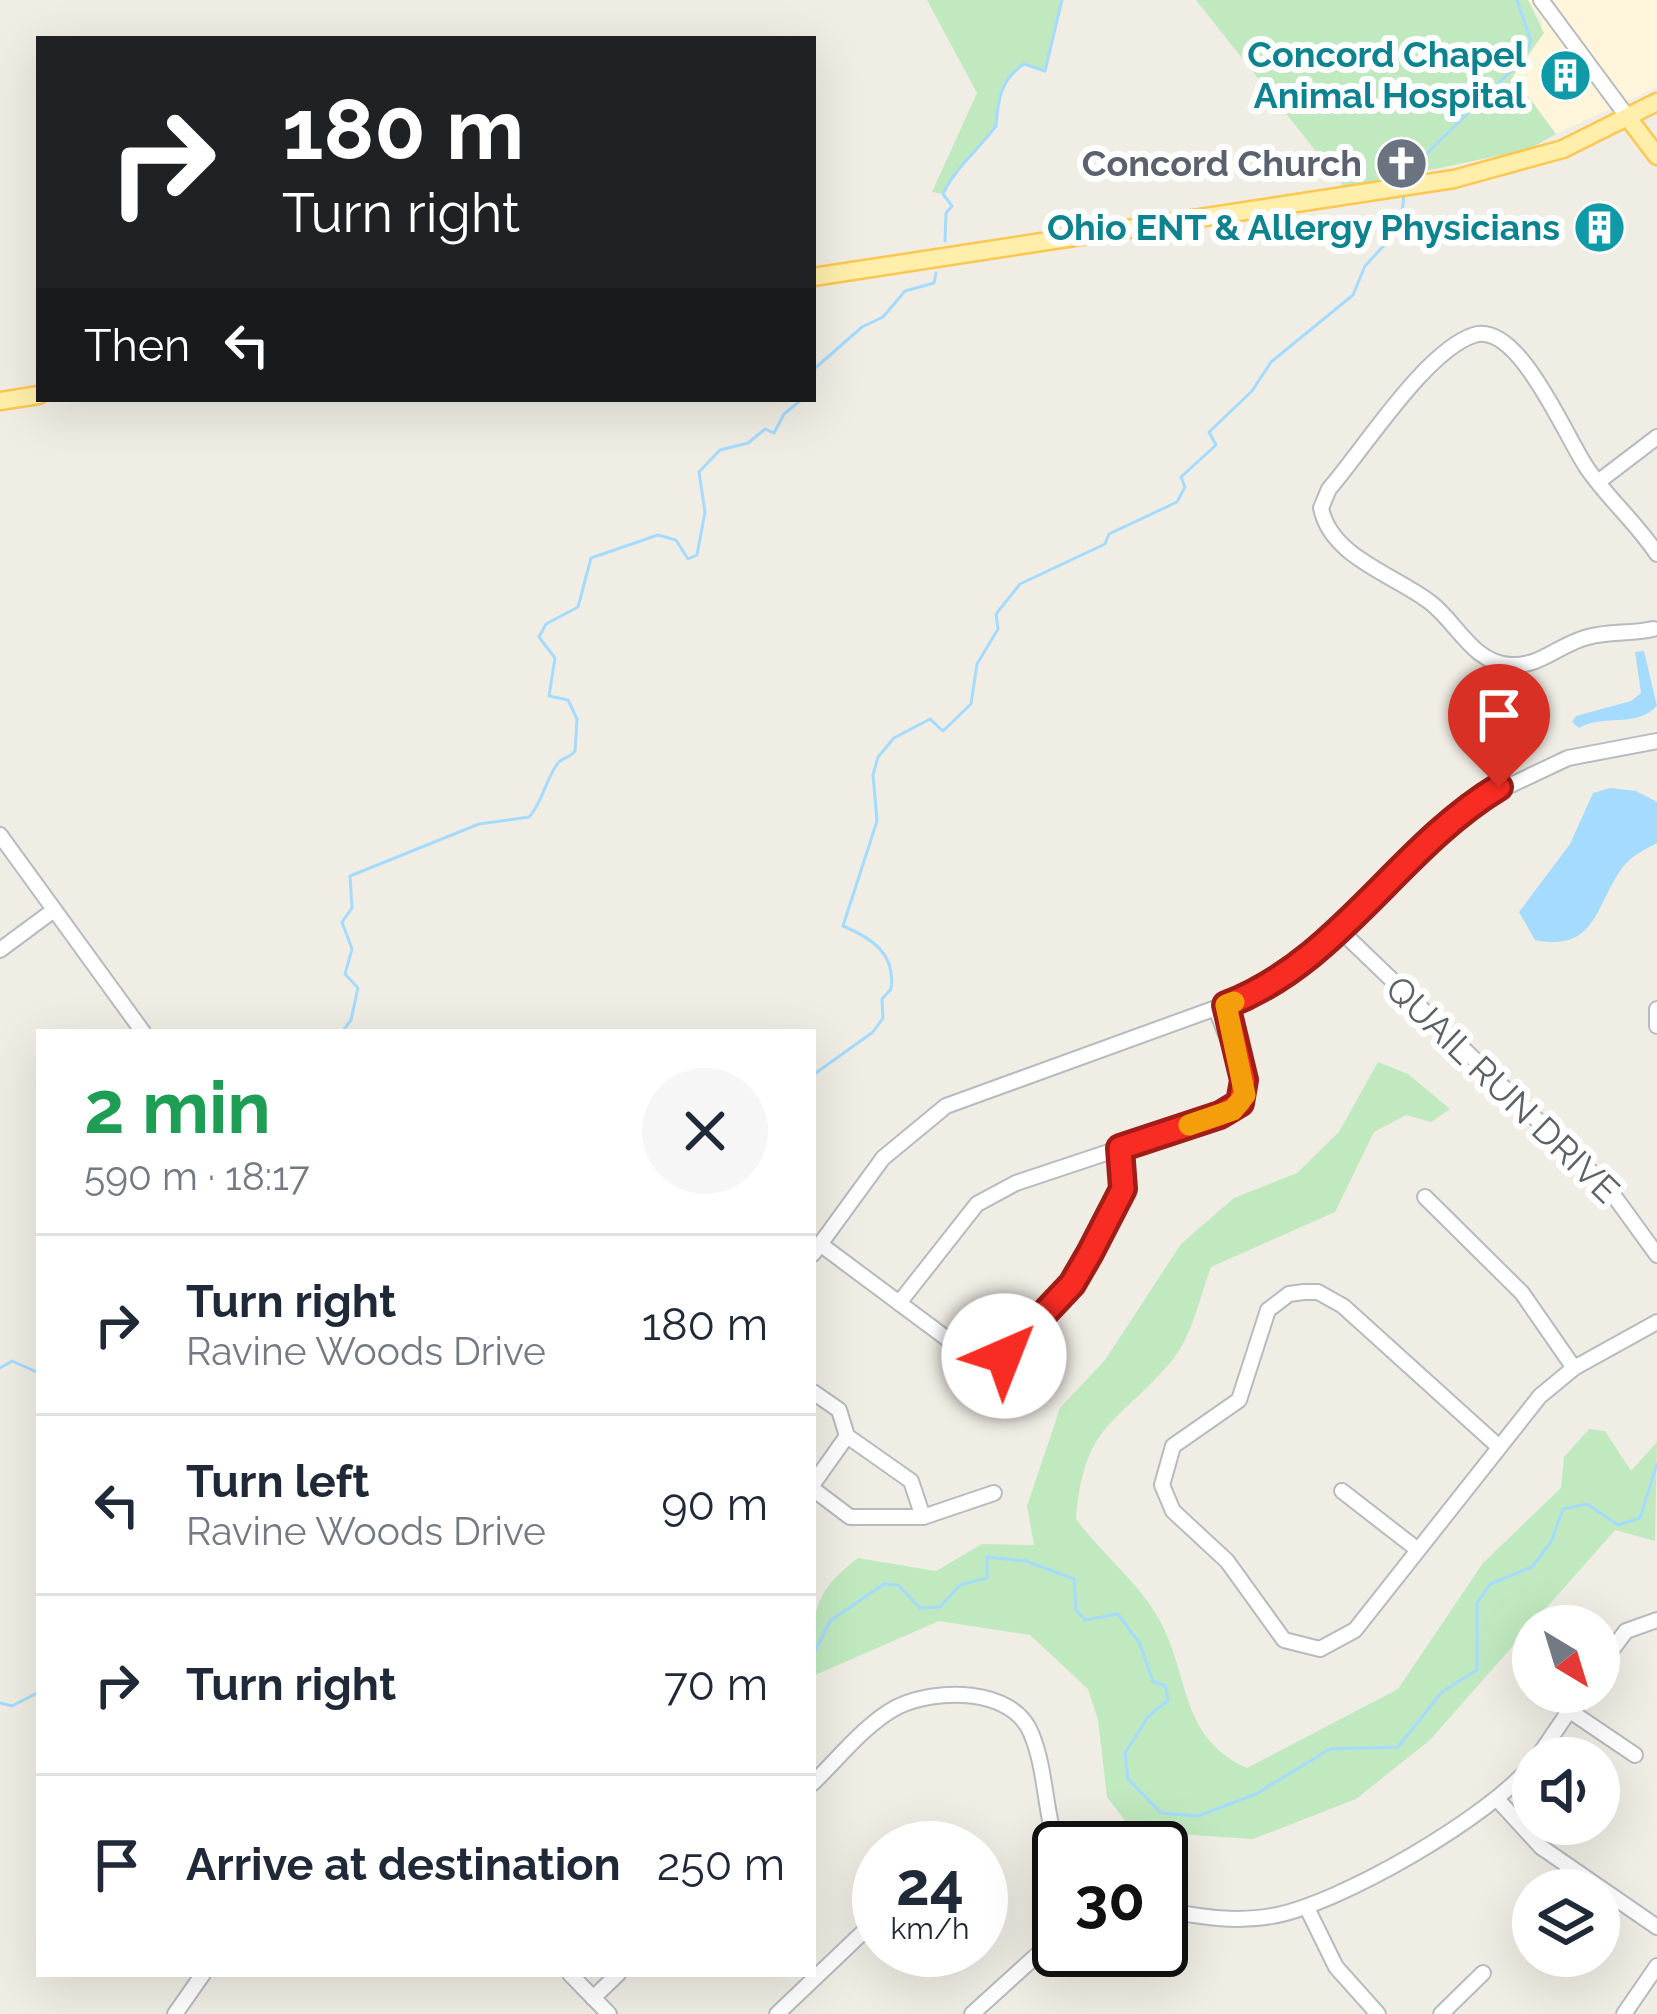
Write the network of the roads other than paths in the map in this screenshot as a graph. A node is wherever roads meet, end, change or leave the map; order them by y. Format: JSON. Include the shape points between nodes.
{"nodes":[{"id":1,"x":1541,"y":0,"type":"edge"},
{"id":2,"x":1657,"y":102,"type":"edge"},
{"id":3,"x":1629,"y":119,"type":"junction"},
{"id":4,"x":1657,"y":157,"type":"edge"},
{"id":5,"x":816,"y":277,"type":"edge"},
{"id":6,"x":36,"y":395,"type":"edge"},
{"id":7,"x":0,"y":401,"type":"edge"},
{"id":8,"x":1657,"y":437,"type":"edge"},
{"id":9,"x":1598,"y":482,"type":"junction"},
{"id":10,"x":1657,"y":554,"type":"edge"},
{"id":11,"x":1655,"y":627,"type":"edge"},
{"id":12,"x":1657,"y":645,"type":"edge"},
{"id":13,"x":1657,"y":741,"type":"edge"},
{"id":14,"x":0,"y":835,"type":"edge"},
{"id":15,"x":54,"y":910,"type":"junction"},
{"id":16,"x":1340,"y":930,"type":"junction"},
{"id":17,"x":0,"y":950,"type":"edge"},
{"id":18,"x":1221,"y":1007,"type":"junction"},
{"id":19,"x":1657,"y":1009,"type":"edge"},
{"id":20,"x":1657,"y":1026,"type":"edge"},
{"id":21,"x":141,"y":1029,"type":"edge"},
{"id":22,"x":1120,"y":1148,"type":"junction"},
{"id":23,"x":1425,"y":1197,"type":"dead end"},
{"id":24,"x":816,"y":1249,"type":"edge"},
{"id":25,"x":1657,"y":1255,"type":"edge"},
{"id":26,"x":899,"y":1303,"type":"junction"},
{"id":27,"x":1657,"y":1322,"type":"edge"},
{"id":28,"x":1574,"y":1368,"type":"junction"},
{"id":29,"x":816,"y":1394,"type":"edge"},
{"id":30,"x":847,"y":1436,"type":"junction"},
{"id":31,"x":1499,"y":1447,"type":"junction"},
{"id":32,"x":816,"y":1482,"type":"edge"},
{"id":33,"x":816,"y":1489,"type":"edge"},
{"id":34,"x":1342,"y":1491,"type":"dead end"},
{"id":35,"x":994,"y":1493,"type":"dead end"},
{"id":36,"x":923,"y":1516,"type":"junction"},
{"id":37,"x":1418,"y":1550,"type":"junction"},
{"id":38,"x":1657,"y":1621,"type":"edge"},
{"id":39,"x":1620,"y":1639,"type":"edge"},
{"id":40,"x":1573,"y":1713,"type":"edge"},
{"id":41,"x":1635,"y":1755,"type":"dead end"},
{"id":42,"x":816,"y":1780,"type":"edge"},
{"id":43,"x":1512,"y":1784,"type":"edge"},
{"id":44,"x":1497,"y":1799,"type":"junction"},
{"id":45,"x":1052,"y":1821,"type":"edge"},
{"id":46,"x":1306,"y":1908,"type":"junction"},
{"id":47,"x":1188,"y":1913,"type":"edge"},
{"id":48,"x":1657,"y":1927,"type":"edge"},
{"id":49,"x":852,"y":1943,"type":"edge"},
{"id":50,"x":1032,"y":1960,"type":"edge"},
{"id":51,"x":1657,"y":1966,"type":"edge"},
{"id":52,"x":1483,"y":1973,"type":"dead end"},
{"id":53,"x":201,"y":1977,"type":"edge"},
{"id":54,"x":573,"y":1977,"type":"edge"},
{"id":55,"x":615,"y":1977,"type":"edge"},
{"id":56,"x":816,"y":1977,"type":"edge"},
{"id":57,"x":816,"y":1977,"type":"edge"},
{"id":58,"x":593,"y":1998,"type":"junction"},
{"id":59,"x":175,"y":2014,"type":"edge"},
{"id":60,"x":609,"y":2014,"type":"edge"},
{"id":61,"x":777,"y":2014,"type":"edge"},
{"id":62,"x":972,"y":2014,"type":"edge"},
{"id":63,"x":1378,"y":2014,"type":"edge"},
{"id":64,"x":1441,"y":2014,"type":"edge"},
{"id":65,"x":1624,"y":2014,"type":"edge"}],
"edges":[{"from":1,"to":3,"type":"street"},
{"from":2,"to":3,"type":"main road"},
{"from":3,"to":4,"type":"main road"},
{"from":3,"to":5,"type":"main road","via":[[1546,156],[1402,188]]},
{"from":6,"to":7,"type":"main road"},
{"from":8,"to":9,"type":"street"},
{"from":9,"to":10,"type":"street"},
{"from":9,"to":11,"type":"street","via":[[1515,353],[1480,333],[1446,353],[1329,489],[1322,508],[1328,528],[1497,663],[1529,664],[1590,636]]},
{"from":11,"to":12,"type":"street"},
{"from":13,"to":16,"type":"street","via":[[1568,758],[1499,787],[1447,823]]},
{"from":14,"to":15,"type":"street"},
{"from":15,"to":17,"type":"street"},
{"from":15,"to":21,"type":"street"},
{"from":16,"to":18,"type":"street","via":[[1292,972]]},
{"from":16,"to":25,"type":"street","name":"QUAIL RUN DRIVE","via":[[1609,1189]]},
{"from":18,"to":22,"type":"street","via":[[1245,1088],[1233,1110]]},
{"from":18,"to":24,"type":"street","via":[[946,1106],[883,1158]]},
{"from":19,"to":20,"type":"street"},
{"from":22,"to":26,"type":"street","via":[[977,1204]]},
{"from":22,"to":26,"type":"street","via":[[1123,1189],[1090,1253],[1072,1284],[1004,1356],[977,1360]]},
{"from":23,"to":28,"type":"street","via":[[1522,1293]]},
{"from":24,"to":26,"type":"street"},
{"from":27,"to":28,"type":"street"},
{"from":28,"to":31,"type":"street"},
{"from":29,"to":30,"type":"street","via":[[839,1410]]},
{"from":30,"to":32,"type":"street"},
{"from":30,"to":36,"type":"street","via":[[911,1481]]},
{"from":31,"to":37,"type":"street"},
{"from":31,"to":37,"type":"street","via":[[1332,1297],[1304,1292],[1278,1301],[1261,1322],[1239,1400],[1173,1446],[1162,1471],[1173,1511],[1294,1645],[1334,1646],[1355,1630]]},
{"from":33,"to":36,"type":"street","via":[[850,1517]]},
{"from":34,"to":37,"type":"street"},
{"from":35,"to":36,"type":"street"},
{"from":38,"to":39,"type":"street"},
{"from":40,"to":41,"type":"street"},
{"from":42,"to":45,"type":"street","via":[[896,1708],[921,1699],[989,1699],[1011,1708],[1032,1734]]},
{"from":43,"to":44,"type":"street"},
{"from":44,"to":46,"type":"street"},
{"from":44,"to":48,"type":"street","via":[[1541,1847]]},
{"from":46,"to":47,"type":"street","via":[[1239,1920]]},
{"from":46,"to":63,"type":"street","via":[[1336,1967]]},
{"from":49,"to":57,"type":"street"},
{"from":50,"to":62,"type":"street"},
{"from":51,"to":65,"type":"street"},
{"from":52,"to":64,"type":"street"},
{"from":53,"to":59,"type":"street"},
{"from":54,"to":58,"type":"street"},
{"from":55,"to":58,"type":"street"},
{"from":56,"to":61,"type":"street"},
{"from":58,"to":60,"type":"street"}]}
